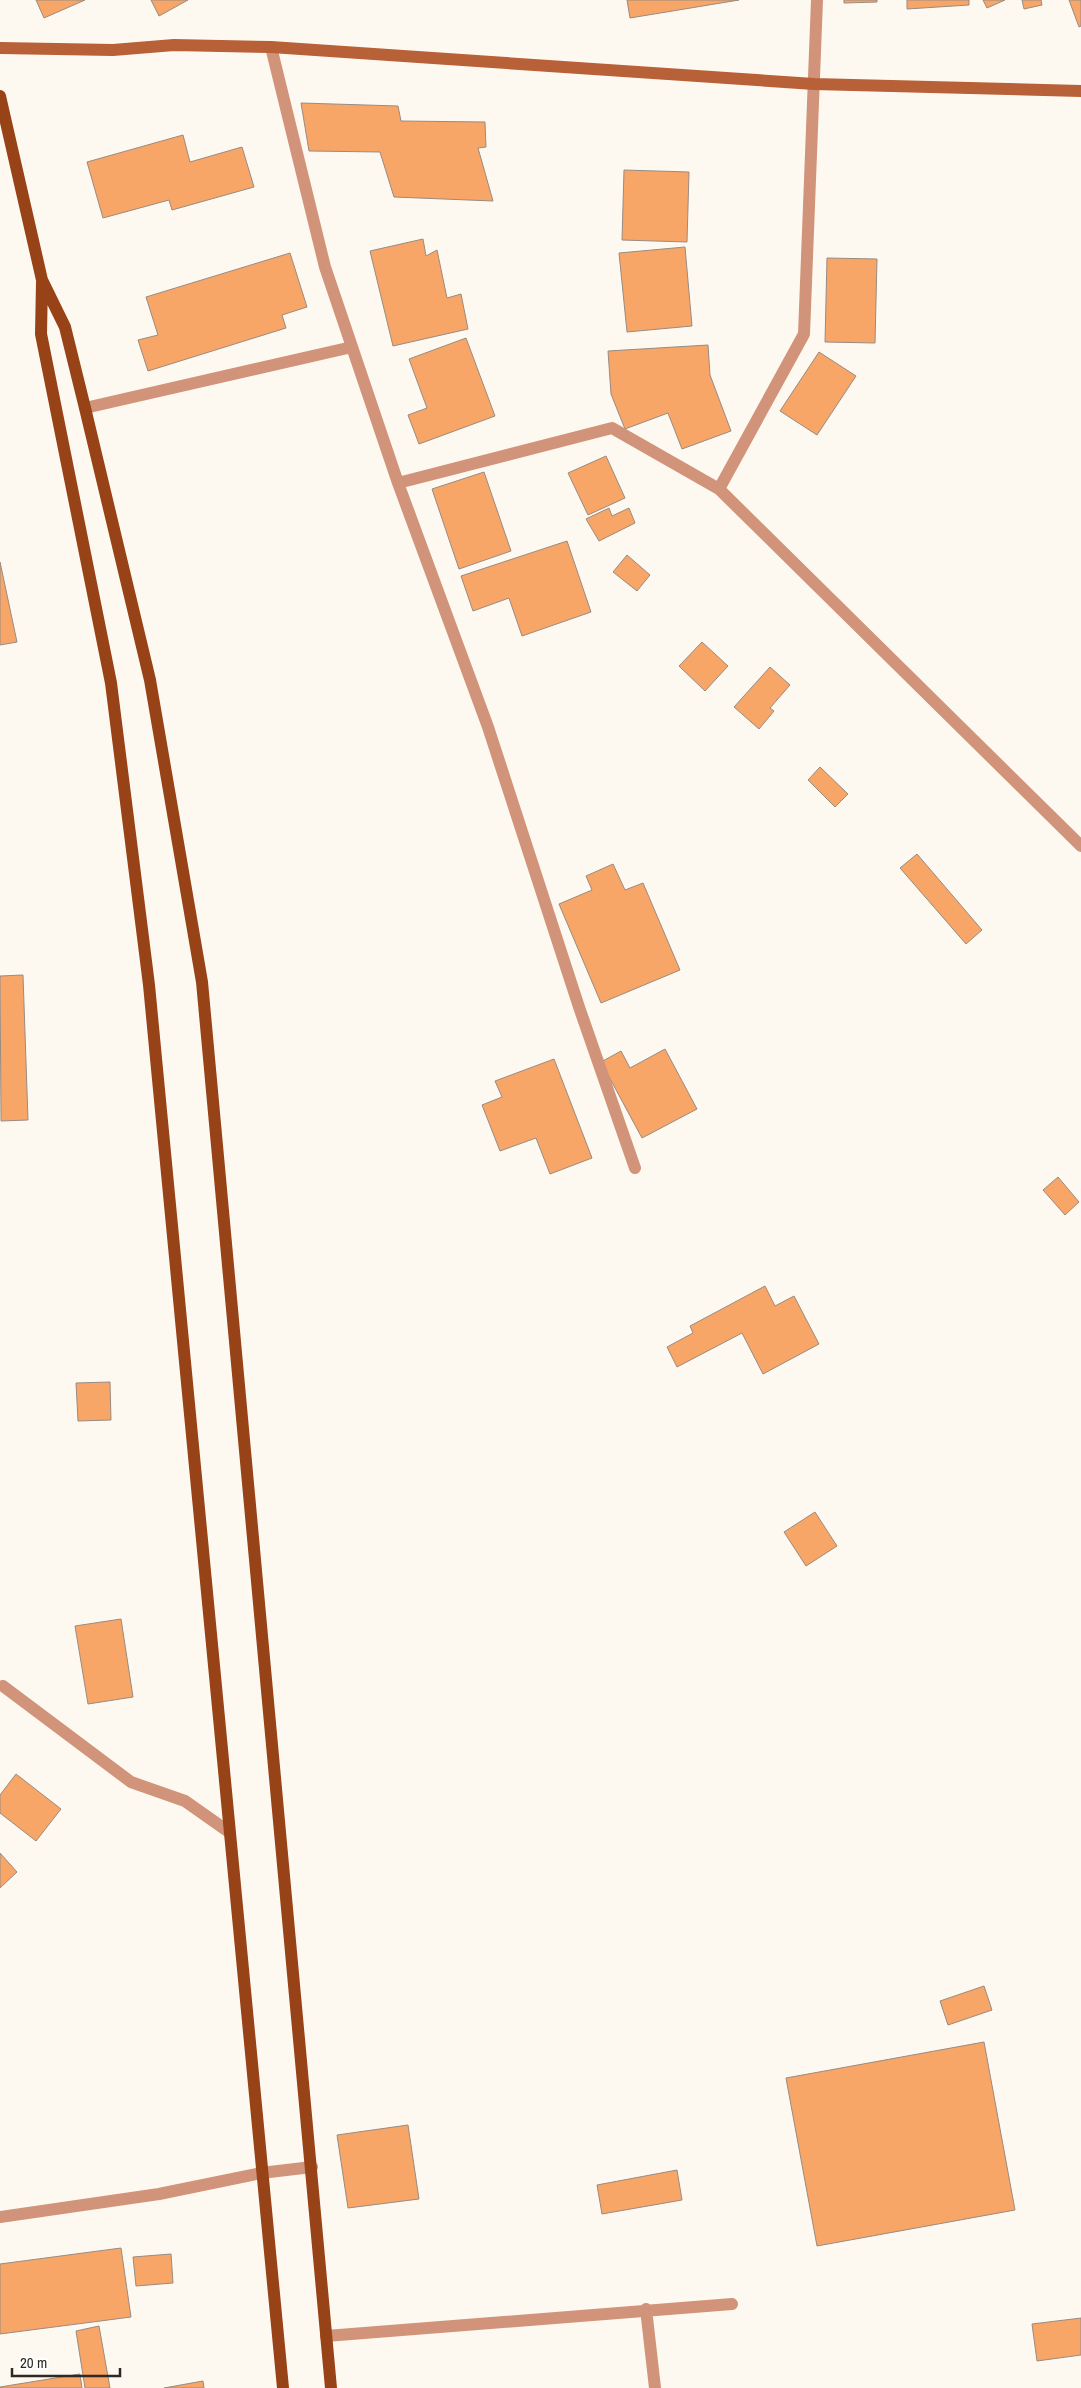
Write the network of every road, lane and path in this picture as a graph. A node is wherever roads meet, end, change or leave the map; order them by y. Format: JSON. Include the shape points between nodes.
{"nodes":[{"id":1,"x":817,"y":0,"type":"edge"},
{"id":2,"x":271,"y":47,"type":"junction"},
{"id":3,"x":0,"y":48,"type":"edge"},
{"id":4,"x":814,"y":84,"type":"junction"},
{"id":5,"x":1081,"y":91,"type":"edge"},
{"id":6,"x":0,"y":96,"type":"edge"},
{"id":7,"x":42,"y":280,"type":"junction"},
{"id":8,"x":352,"y":347,"type":"junction"},
{"id":9,"x":85,"y":408,"type":"junction"},
{"id":10,"x":398,"y":483,"type":"junction"},
{"id":11,"x":719,"y":489,"type":"junction"},
{"id":12,"x":1081,"y":846,"type":"edge"},
{"id":13,"x":634,"y":1168,"type":"dead end"},
{"id":14,"x":3,"y":1686,"type":"dead end"},
{"id":15,"x":229,"y":1832,"type":"junction"},
{"id":16,"x":312,"y":2167,"type":"junction"},
{"id":17,"x":261,"y":2173,"type":"junction"},
{"id":18,"x":0,"y":2217,"type":"edge"},
{"id":19,"x":732,"y":2304,"type":"dead end"},
{"id":20,"x":646,"y":2309,"type":"junction"},
{"id":21,"x":326,"y":2336,"type":"junction"},
{"id":22,"x":283,"y":2388,"type":"edge"},
{"id":23,"x":331,"y":2388,"type":"edge"},
{"id":24,"x":655,"y":2388,"type":"edge"}],
"edges":[{"from":1,"to":4,"type":"street"},
{"from":2,"to":3,"type":"main road"},
{"from":2,"to":4,"type":"main road"},
{"from":2,"to":8,"type":"street","via":[[324,267]]},
{"from":4,"to":5,"type":"main road"},
{"from":4,"to":11,"type":"street","via":[[804,334]]},
{"from":6,"to":7,"type":"main road"},
{"from":7,"to":9,"type":"main road","via":[[65,327]]},
{"from":7,"to":15,"type":"main road","via":[[41,334],[110,683],[149,985]]},
{"from":8,"to":9,"type":"street"},
{"from":8,"to":10,"type":"street"},
{"from":9,"to":16,"type":"main road","via":[[150,680],[202,982]]},
{"from":10,"to":11,"type":"street","via":[[612,428]]},
{"from":10,"to":13,"type":"street","via":[[488,727]]},
{"from":11,"to":12,"type":"street"},
{"from":14,"to":15,"type":"street","via":[[131,1782],[185,1801]]},
{"from":15,"to":17,"type":"main road"},
{"from":16,"to":17,"type":"street"},
{"from":16,"to":21,"type":"main road"},
{"from":17,"to":18,"type":"street","via":[[159,2194]]},
{"from":17,"to":22,"type":"main road"},
{"from":19,"to":20,"type":"street"},
{"from":20,"to":21,"type":"street"},
{"from":20,"to":24,"type":"street"},
{"from":21,"to":23,"type":"main road"}]}
